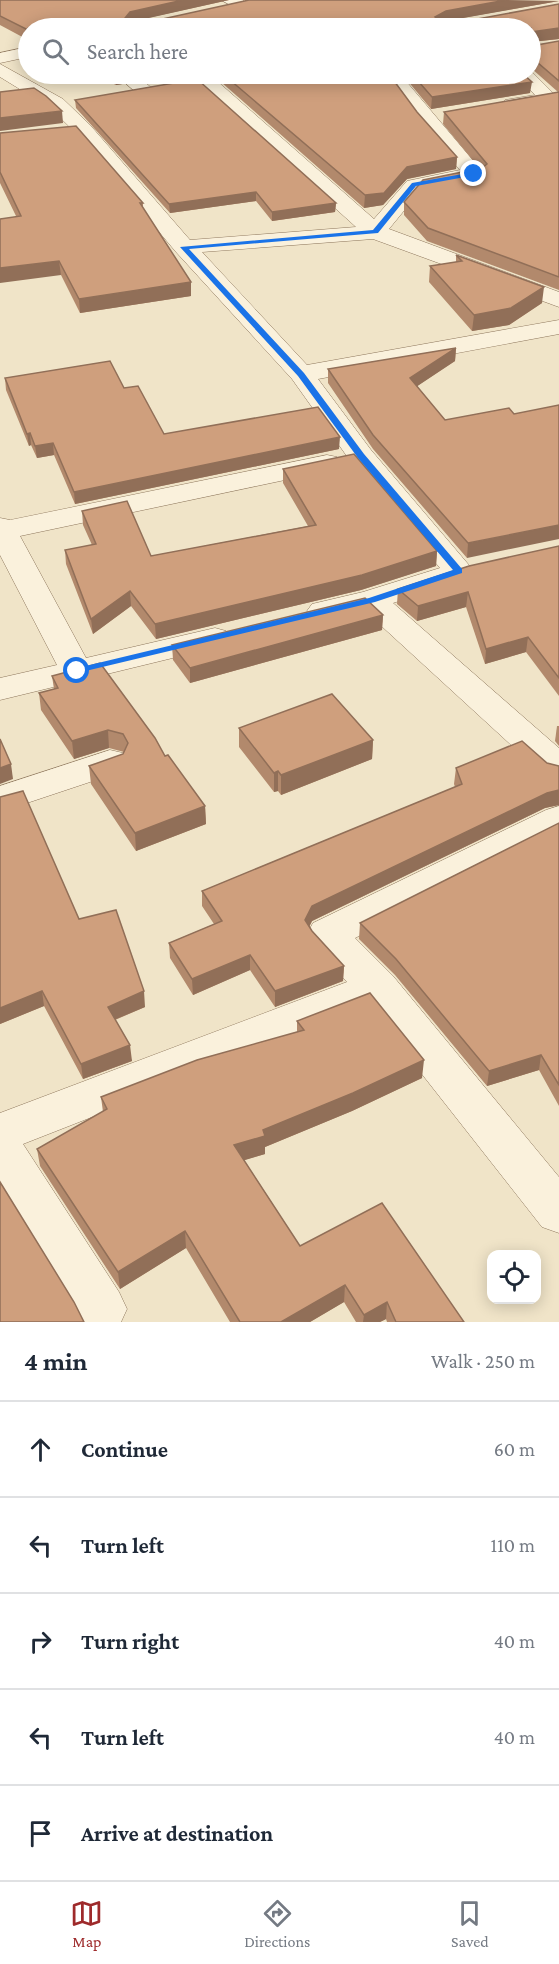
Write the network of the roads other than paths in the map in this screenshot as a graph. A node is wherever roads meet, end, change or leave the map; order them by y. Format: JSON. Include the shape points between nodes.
{"nodes":[{"id":1,"x":18,"y":54,"type":"edge"},
{"id":2,"x":0,"y":58,"type":"edge"},
{"id":3,"x":0,"y":69,"type":"edge"},
{"id":4,"x":18,"y":78,"type":"edge"},
{"id":5,"x":30,"y":84,"type":"edge"},
{"id":6,"x":137,"y":84,"type":"edge"},
{"id":7,"x":173,"y":84,"type":"edge"},
{"id":8,"x":209,"y":84,"type":"edge"},
{"id":9,"x":399,"y":84,"type":"edge"},
{"id":10,"x":535,"y":84,"type":"edge"},
{"id":11,"x":145,"y":90,"type":"junction"},
{"id":12,"x":123,"y":94,"type":"edge"},
{"id":13,"x":493,"y":107,"type":"edge"},
{"id":14,"x":447,"y":114,"type":"edge"},
{"id":15,"x":424,"y":118,"type":"junction"},
{"id":16,"x":375,"y":232,"type":"junction"},
{"id":17,"x":184,"y":247,"type":"junction"},
{"id":18,"x":559,"y":300,"type":"edge"},
{"id":19,"x":559,"y":327,"type":"edge"},
{"id":20,"x":301,"y":374,"type":"junction"},
{"id":21,"x":361,"y":456,"type":"junction"},
{"id":22,"x":1,"y":529,"type":"edge"},
{"id":23,"x":492,"y":564,"type":"edge"},
{"id":24,"x":459,"y":571,"type":"junction"},
{"id":25,"x":371,"y":600,"type":"junction"},
{"id":26,"x":292,"y":619,"type":"edge"},
{"id":27,"x":247,"y":630,"type":"edge"},
{"id":28,"x":77,"y":671,"type":"junction"},
{"id":29,"x":0,"y":689,"type":"edge"},
{"id":30,"x":110,"y":762,"type":"edge"},
{"id":31,"x":559,"y":768,"type":"edge"},
{"id":32,"x":0,"y":799,"type":"edge"},
{"id":33,"x":559,"y":819,"type":"edge"},
{"id":34,"x":378,"y":988,"type":"junction"},
{"id":35,"x":0,"y":1133,"type":"edge"},
{"id":36,"x":0,"y":1148,"type":"edge"},
{"id":37,"x":559,"y":1212,"type":"edge"},
{"id":38,"x":102,"y":1309,"type":"dead end"}],
"edges":[{"from":1,"to":2,"type":"street"},
{"from":3,"to":4,"type":"street"},
{"from":5,"to":17,"type":"street","via":[[67,102],[73,130]]},
{"from":6,"to":11,"type":"street"},
{"from":7,"to":11,"type":"street"},
{"from":8,"to":16,"type":"street"},
{"from":9,"to":15,"type":"street"},
{"from":10,"to":13,"type":"street","via":[[550,98]]},
{"from":11,"to":12,"type":"street"},
{"from":14,"to":15,"type":"street"},
{"from":15,"to":16,"type":"street","via":[[474,174],[414,185]]},
{"from":16,"to":17,"type":"street"},
{"from":16,"to":18,"type":"street"},
{"from":17,"to":20,"type":"street"},
{"from":19,"to":20,"type":"street"},
{"from":20,"to":21,"type":"street"},
{"from":21,"to":22,"type":"street"},
{"from":21,"to":24,"type":"street"},
{"from":22,"to":28,"type":"street"},
{"from":23,"to":24,"type":"street"},
{"from":24,"to":25,"type":"street"},
{"from":25,"to":26,"type":"street"},
{"from":25,"to":31,"type":"street"},
{"from":27,"to":28,"type":"street"},
{"from":28,"to":29,"type":"street"},
{"from":30,"to":32,"type":"street"},
{"from":33,"to":34,"type":"street","via":[[327,934]]},
{"from":34,"to":35,"type":"street"},
{"from":34,"to":37,"type":"street"},
{"from":36,"to":38,"type":"street"}]}
